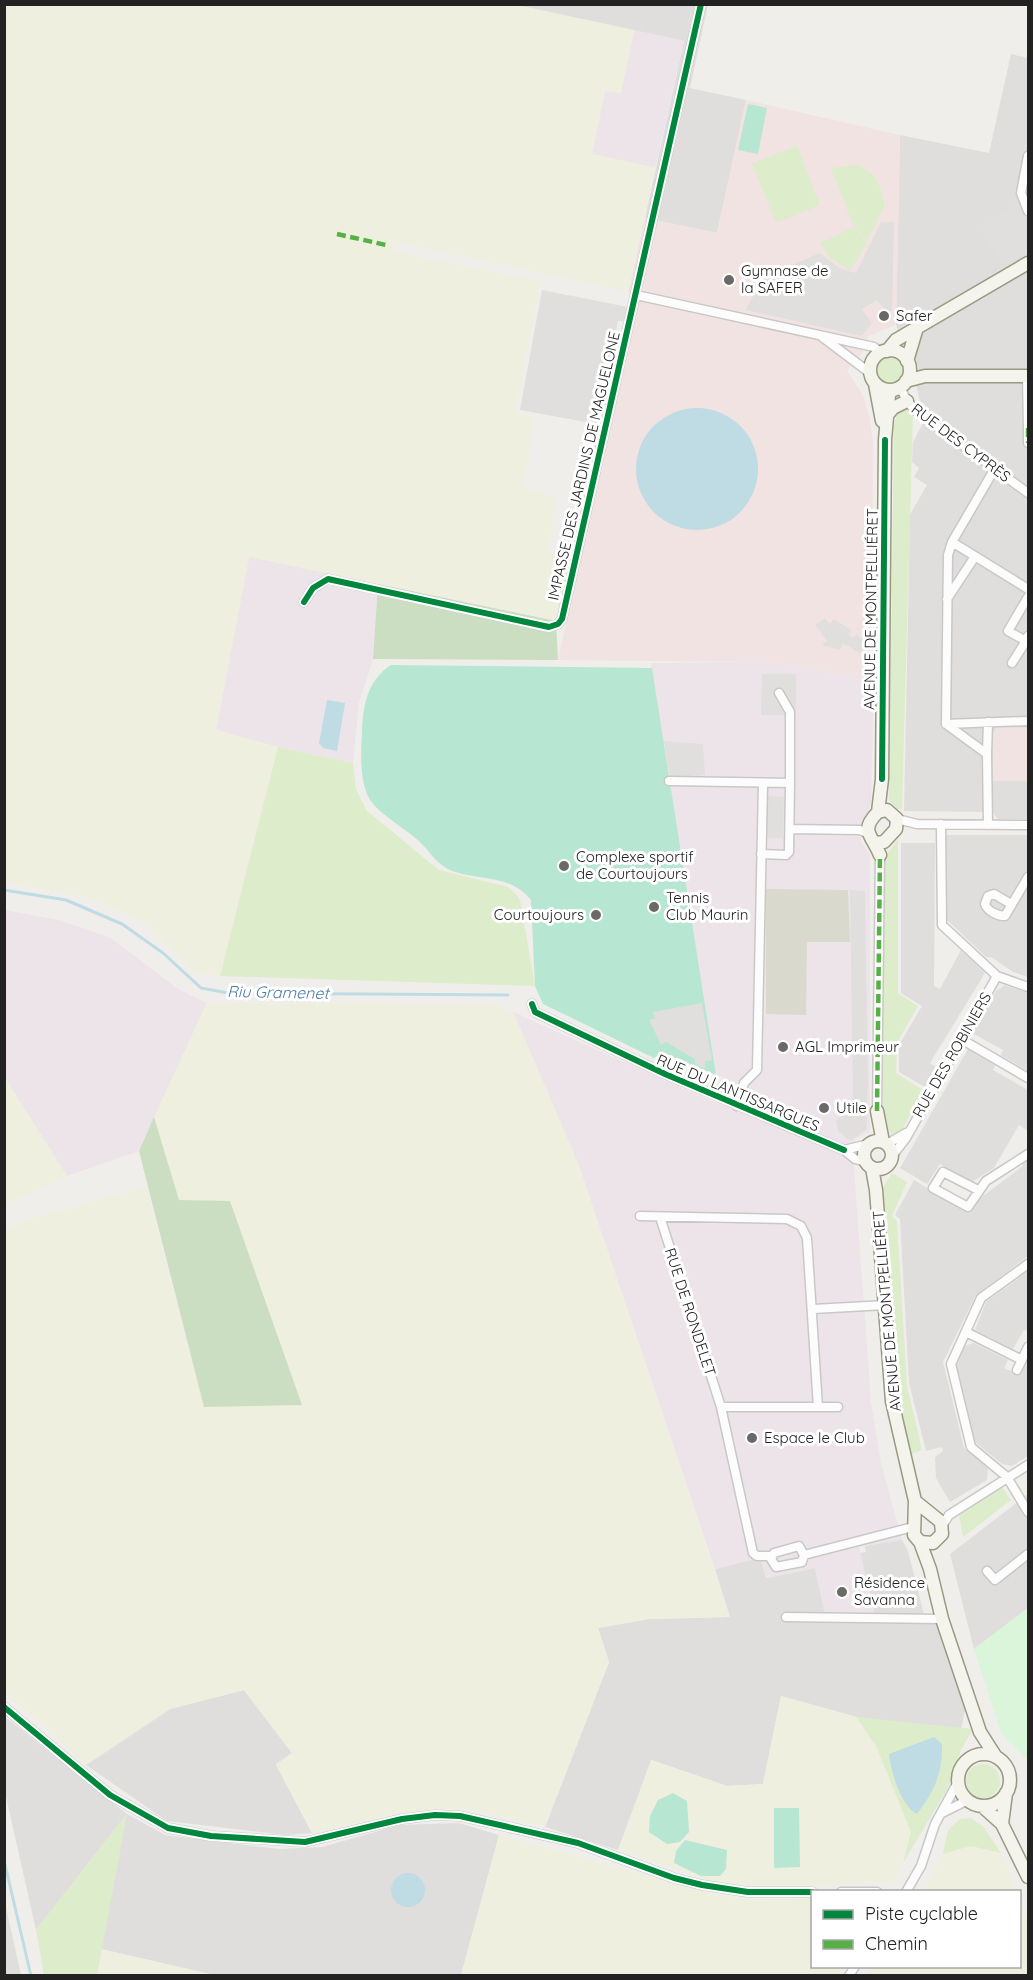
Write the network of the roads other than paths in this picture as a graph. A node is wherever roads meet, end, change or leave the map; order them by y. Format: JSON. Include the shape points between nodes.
{"nodes":[{"id":1,"x":701,"y":4,"type":"edge"},
{"id":2,"x":1029,"y":156,"type":"edge"},
{"id":3,"x":1029,"y":211,"type":"edge"},
{"id":4,"x":1029,"y":262,"type":"edge"},
{"id":5,"x":636,"y":295,"type":"junction"},
{"id":6,"x":916,"y":331,"type":"junction"},
{"id":7,"x":819,"y":334,"type":"junction"},
{"id":8,"x":884,"y":352,"type":"junction"},
{"id":9,"x":908,"y":364,"type":"junction"},
{"id":10,"x":925,"y":376,"type":"junction"},
{"id":11,"x":1028,"y":376,"type":"edge"},
{"id":12,"x":873,"y":379,"type":"junction"},
{"id":13,"x":899,"y":386,"type":"junction"},
{"id":14,"x":907,"y":401,"type":"junction"},
{"id":15,"x":887,"y":415,"type":"junction"},
{"id":16,"x":1028,"y":428,"type":"edge"},
{"id":17,"x":885,"y":440,"type":"junction"},
{"id":18,"x":1029,"y":443,"type":"edge"},
{"id":19,"x":994,"y":470,"type":"junction"},
{"id":20,"x":1029,"y":493,"type":"edge"},
{"id":21,"x":952,"y":542,"type":"junction"},
{"id":22,"x":974,"y":558,"type":"junction"},
{"id":23,"x":1029,"y":589,"type":"edge"},
{"id":24,"x":1029,"y":597,"type":"edge"},
{"id":25,"x":947,"y":599,"type":"junction"},
{"id":26,"x":304,"y":602,"type":"dead end"},
{"id":27,"x":1027,"y":638,"type":"edge"},
{"id":28,"x":1012,"y":663,"type":"dead end"},
{"id":29,"x":779,"y":693,"type":"dead end"},
{"id":30,"x":988,"y":722,"type":"junction"},
{"id":31,"x":1029,"y":722,"type":"edge"},
{"id":32,"x":946,"y":724,"type":"junction"},
{"id":33,"x":987,"y":754,"type":"junction"},
{"id":34,"x":669,"y":781,"type":"dead end"},
{"id":35,"x":763,"y":783,"type":"junction"},
{"id":36,"x":790,"y":783,"type":"junction"},
{"id":37,"x":882,"y":811,"type":"junction"},
{"id":38,"x":897,"y":824,"type":"junction"},
{"id":39,"x":941,"y":824,"type":"junction"},
{"id":40,"x":988,"y":825,"type":"junction"},
{"id":41,"x":1029,"y":825,"type":"edge"},
{"id":42,"x":790,"y":829,"type":"junction"},
{"id":43,"x":871,"y":835,"type":"junction"},
{"id":44,"x":760,"y":854,"type":"junction"},
{"id":45,"x":880,"y":855,"type":"joint"},
{"id":46,"x":1029,"y":877,"type":"edge"},
{"id":47,"x":1011,"y":904,"type":"dead end"},
{"id":48,"x":997,"y":976,"type":"junction"},
{"id":49,"x":1029,"y":987,"type":"edge"},
{"id":50,"x":532,"y":1004,"type":"dead end"},
{"id":51,"x":961,"y":1039,"type":"junction"},
{"id":52,"x":1029,"y":1078,"type":"edge"},
{"id":53,"x":737,"y":1106,"type":"junction"},
{"id":54,"x":877,"y":1111,"type":"joint"},
{"id":55,"x":881,"y":1146,"type":"junction"},
{"id":56,"x":844,"y":1150,"type":"junction"},
{"id":57,"x":1029,"y":1154,"type":"edge"},
{"id":58,"x":873,"y":1166,"type":"junction"},
{"id":59,"x":978,"y":1190,"type":"junction"},
{"id":60,"x":640,"y":1216,"type":"dead end"},
{"id":61,"x":660,"y":1217,"type":"junction"},
{"id":62,"x":1029,"y":1264,"type":"edge"},
{"id":63,"x":886,"y":1305,"type":"junction"},
{"id":64,"x":813,"y":1309,"type":"junction"},
{"id":65,"x":966,"y":1332,"type":"junction"},
{"id":66,"x":1029,"y":1347,"type":"edge"},
{"id":67,"x":1022,"y":1360,"type":"junction"},
{"id":68,"x":1017,"y":1370,"type":"dead end"},
{"id":69,"x":721,"y":1407,"type":"junction"},
{"id":70,"x":818,"y":1407,"type":"junction"},
{"id":71,"x":838,"y":1407,"type":"dead end"},
{"id":72,"x":1029,"y":1465,"type":"edge"},
{"id":73,"x":1007,"y":1477,"type":"junction"},
{"id":74,"x":915,"y":1501,"type":"junction"},
{"id":75,"x":1029,"y":1512,"type":"edge"},
{"id":76,"x":939,"y":1518,"type":"junction"},
{"id":77,"x":916,"y":1532,"type":"junction"},
{"id":78,"x":937,"y":1541,"type":"junction"},
{"id":79,"x":1029,"y":1554,"type":"edge"},
{"id":80,"x":804,"y":1555,"type":"junction"},
{"id":81,"x":772,"y":1556,"type":"junction"},
{"id":82,"x":930,"y":1569,"type":"junction"},
{"id":83,"x":987,"y":1571,"type":"dead end"},
{"id":84,"x":786,"y":1617,"type":"dead end"},
{"id":85,"x":942,"y":1619,"type":"junction"},
{"id":86,"x":4,"y":1707,"type":"edge"},
{"id":87,"x":980,"y":1732,"type":"junction"},
{"id":88,"x":996,"y":1757,"type":"junction"},
{"id":89,"x":969,"y":1759,"type":"junction"},
{"id":90,"x":958,"y":1782,"type":"junction"},
{"id":91,"x":1006,"y":1793,"type":"junction"},
{"id":92,"x":968,"y":1800,"type":"junction"},
{"id":93,"x":982,"y":1806,"type":"junction"},
{"id":94,"x":942,"y":1813,"type":"junction"},
{"id":95,"x":1002,"y":1824,"type":"junction"},
{"id":96,"x":1029,"y":1877,"type":"edge"},
{"id":97,"x":907,"y":1890,"type":"edge"},
{"id":98,"x":811,"y":1892,"type":"edge"}],
"edges":[{"from":1,"to":5,"type":"street"},
{"from":2,"to":3,"type":"street","via":[[1021,193]]},
{"from":4,"to":6,"type":"street"},
{"from":5,"to":7,"type":"street"},
{"from":5,"to":26,"type":"street","name":"IMPASSE DES JARDINS DE MAGUELONE","via":[[558,624],[549,627],[328,579],[313,588]]},
{"from":6,"to":8,"type":"street","via":[[896,340]]},
{"from":6,"to":9,"type":"street"},
{"from":7,"to":8,"type":"street"},
{"from":7,"to":12,"type":"street"},
{"from":8,"to":9,"type":"street","via":[[897,352]]},
{"from":8,"to":12,"type":"street","via":[[874,359]]},
{"from":9,"to":10,"type":"street"},
{"from":9,"to":13,"type":"street"},
{"from":10,"to":11,"type":"street"},
{"from":10,"to":13,"type":"street"},
{"from":11,"to":16,"type":"street"},
{"from":12,"to":13,"type":"street","via":[[883,389]]},
{"from":12,"to":17,"type":"street","name":"AVENUE DE MONTPELLIÉRET"},
{"from":13,"to":14,"type":"street","name":"RUE DES CYPRÈS"},
{"from":13,"to":15,"type":"street","name":"AVENUE DE MONTPELLIÉRET"},
{"from":14,"to":15,"type":"street"},
{"from":14,"to":19,"type":"street","name":"RUE DES CYPRÈS"},
{"from":15,"to":17,"type":"street","name":"AVENUE DE MONTPELLIÉRET"},
{"from":16,"to":18,"type":"street"},
{"from":17,"to":37,"type":"street","name":"AVENUE DE MONTPELLIÉRET"},
{"from":19,"to":20,"type":"street","name":"RUE DES CYPRÈS"},
{"from":19,"to":21,"type":"street"},
{"from":21,"to":22,"type":"street"},
{"from":21,"to":25,"type":"street"},
{"from":22,"to":23,"type":"street"},
{"from":22,"to":25,"type":"street"},
{"from":24,"to":27,"type":"street","via":[[1008,631]]},
{"from":25,"to":32,"type":"street"},
{"from":27,"to":28,"type":"street"},
{"from":29,"to":36,"type":"street","via":[[790,712]]},
{"from":30,"to":31,"type":"street"},
{"from":30,"to":32,"type":"street"},
{"from":30,"to":33,"type":"street"},
{"from":32,"to":33,"type":"street"},
{"from":33,"to":40,"type":"street"},
{"from":34,"to":35,"type":"street"},
{"from":35,"to":36,"type":"street"},
{"from":35,"to":44,"type":"street","name":"RUE DU LANTISSARGUES"},
{"from":36,"to":42,"type":"street"},
{"from":37,"to":38,"type":"street"},
{"from":37,"to":43,"type":"street"},
{"from":38,"to":39,"type":"street"},
{"from":38,"to":43,"type":"street"},
{"from":39,"to":40,"type":"street"},
{"from":39,"to":48,"type":"street","via":[[942,925]]},
{"from":40,"to":41,"type":"street"},
{"from":42,"to":43,"type":"street"},
{"from":42,"to":44,"type":"street","via":[[786,855]]},
{"from":43,"to":45,"type":"street"},
{"from":44,"to":53,"type":"street","name":"RUE DU LANTISSARGUES","via":[[757,1070],[744,1083]]},
{"from":45,"to":54,"type":"street"},
{"from":46,"to":47,"type":"street"},
{"from":48,"to":49,"type":"street"},
{"from":48,"to":51,"type":"street","name":"RUE DES ROBINIERS"},
{"from":50,"to":53,"type":"street","name":"RUE DU LANTISSARGUES","via":[[535,1012]]},
{"from":51,"to":52,"type":"street"},
{"from":51,"to":55,"type":"street","name":"RUE DES ROBINIERS","via":[[899,1149]]},
{"from":53,"to":56,"type":"street","name":"RUE DU LANTISSARGUES"},
{"from":54,"to":55,"type":"street"},
{"from":55,"to":56,"type":"street"},
{"from":55,"to":58,"type":"street","name":"AVENUE DE MONTPELLIÉRET","via":[[865,1150]]},
{"from":55,"to":58,"type":"street","via":[[889,1164]]},
{"from":56,"to":58,"type":"street","name":"RUE DU LANTISSARGUES"},
{"from":57,"to":59,"type":"street"},
{"from":58,"to":63,"type":"street","name":"AVENUE DE MONTPELLIÉRET"},
{"from":59,"to":59,"type":"street","via":[[943,1172],[933,1188],[968,1207]]},
{"from":60,"to":61,"type":"street"},
{"from":61,"to":64,"type":"street","via":[[787,1219],[801,1226],[807,1238]]},
{"from":61,"to":69,"type":"street","name":"RUE DE RONDELET"},
{"from":62,"to":65,"type":"street","via":[[981,1298]]},
{"from":63,"to":64,"type":"street"},
{"from":63,"to":74,"type":"street","name":"AVENUE DE MONTPELLIÉRET","via":[[892,1401]]},
{"from":64,"to":70,"type":"street"},
{"from":65,"to":67,"type":"street"},
{"from":65,"to":73,"type":"street","via":[[951,1364],[971,1447]]},
{"from":66,"to":67,"type":"street"},
{"from":67,"to":68,"type":"street"},
{"from":69,"to":70,"type":"street"},
{"from":69,"to":81,"type":"street","name":"RUE DE RONDELET","via":[[753,1552],[757,1556]]},
{"from":70,"to":71,"type":"street"},
{"from":72,"to":73,"type":"street"},
{"from":73,"to":75,"type":"street"},
{"from":73,"to":76,"type":"street"},
{"from":74,"to":76,"type":"street"},
{"from":74,"to":77,"type":"street","name":"AVENUE DE MONTPELLIÉRET"},
{"from":76,"to":77,"type":"street","via":[[922,1516]]},
{"from":76,"to":78,"type":"street","via":[[942,1534]]},
{"from":77,"to":78,"type":"street","via":[[928,1544]]},
{"from":77,"to":80,"type":"street"},
{"from":77,"to":82,"type":"street","name":"AVENUE DE MONTPELLIÉRET"},
{"from":78,"to":82,"type":"street","name":"AVENUE DE MONTPELLIÉRET"},
{"from":79,"to":83,"type":"street","via":[[995,1580]]},
{"from":80,"to":81,"type":"street","via":[[800,1546]]},
{"from":80,"to":81,"type":"street","via":[[802,1562],[776,1567]]},
{"from":82,"to":85,"type":"street","name":"AVENUE DE MONTPELLIÉRET"},
{"from":84,"to":85,"type":"street"},
{"from":85,"to":87,"type":"street","name":"AVENUE DE MONTPELLIÉRET"},
{"from":86,"to":98,"type":"street","via":[[110,1795],[168,1828],[211,1836],[305,1842],[402,1819],[460,1816],[578,1843],[702,1886],[748,1892]]},
{"from":87,"to":88,"type":"street","name":"AVENUE DE MONTPELLIÉRET"},
{"from":87,"to":89,"type":"street"},
{"from":88,"to":89,"type":"street","via":[[982,1754]]},
{"from":88,"to":91,"type":"street","via":[[1008,1773]]},
{"from":89,"to":90,"type":"street","via":[[960,1769]]},
{"from":90,"to":92,"type":"street"},
{"from":90,"to":94,"type":"street"},
{"from":91,"to":93,"type":"street","via":[[996,1803]]},
{"from":91,"to":95,"type":"street"},
{"from":92,"to":93,"type":"street"},
{"from":92,"to":94,"type":"street"},
{"from":93,"to":95,"type":"street"},
{"from":94,"to":97,"type":"street"},
{"from":95,"to":96,"type":"street"}]}
